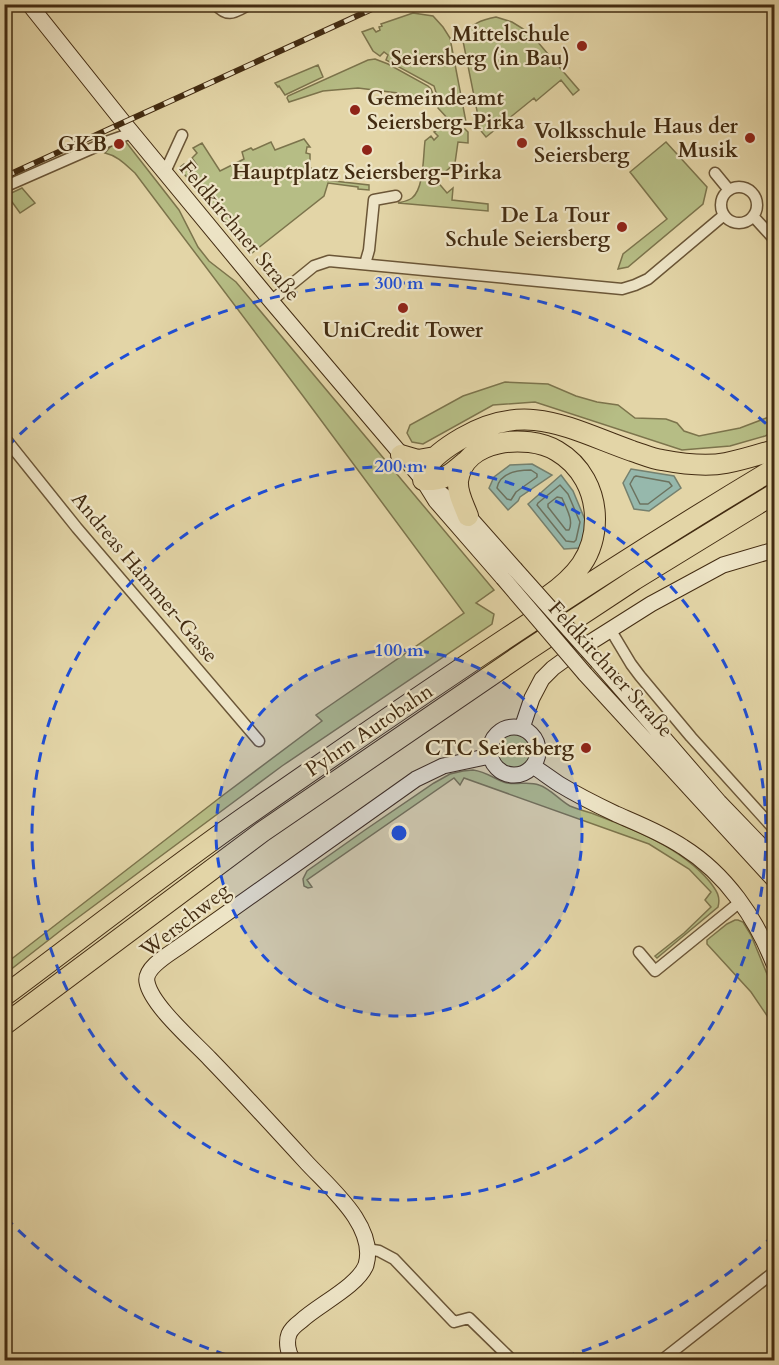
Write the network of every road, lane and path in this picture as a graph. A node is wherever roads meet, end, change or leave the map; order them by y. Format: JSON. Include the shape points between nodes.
{"nodes":[{"id":1,"x":29,"y":4,"type":"edge"},
{"id":2,"x":215,"y":4,"type":"edge"},
{"id":3,"x":250,"y":4,"type":"edge"},
{"id":4,"x":132,"y":133,"type":"junction"},
{"id":5,"x":182,"y":135,"type":"dead end"},
{"id":6,"x":165,"y":172,"type":"junction"},
{"id":7,"x":715,"y":173,"type":"dead end"},
{"id":8,"x":4,"y":187,"type":"edge"},
{"id":9,"x":729,"y":190,"type":"junction"},
{"id":10,"x":396,"y":196,"type":"dead end"},
{"id":11,"x":724,"y":215,"type":"junction"},
{"id":12,"x":753,"y":216,"type":"junction"},
{"id":13,"x":774,"y":239,"type":"edge"},
{"id":14,"x":365,"y":264,"type":"junction"},
{"id":15,"x":271,"y":301,"type":"junction"},
{"id":16,"x":4,"y":437,"type":"edge"},
{"id":17,"x":774,"y":450,"type":"edge"},
{"id":18,"x":401,"y":456,"type":"junction"},
{"id":19,"x":435,"y":457,"type":"junction"},
{"id":20,"x":465,"y":462,"type":"junction"},
{"id":21,"x":774,"y":469,"type":"edge"},
{"id":22,"x":423,"y":480,"type":"junction"},
{"id":23,"x":774,"y":494,"type":"edge"},
{"id":24,"x":468,"y":516,"type":"junction"},
{"id":25,"x":774,"y":550,"type":"edge"},
{"id":26,"x":509,"y":573,"type":"junction"},
{"id":27,"x":610,"y":629,"type":"junction"},
{"id":28,"x":516,"y":632,"type":"junction"},
{"id":29,"x":522,"y":728,"type":"junction"},
{"id":30,"x":259,"y":741,"type":"dead end"},
{"id":31,"x":490,"y":756,"type":"junction"},
{"id":32,"x":533,"y":765,"type":"junction"},
{"id":33,"x":774,"y":829,"type":"edge"},
{"id":34,"x":774,"y":859,"type":"edge"},
{"id":35,"x":774,"y":880,"type":"edge"},
{"id":36,"x":740,"y":902,"type":"junction"},
{"id":37,"x":639,"y":952,"type":"dead end"},
{"id":38,"x":774,"y":964,"type":"edge"},
{"id":39,"x":4,"y":996,"type":"edge"},
{"id":40,"x":4,"y":1024,"type":"edge"},
{"id":41,"x":367,"y":1249,"type":"junction"},
{"id":42,"x":774,"y":1272,"type":"edge"},
{"id":43,"x":292,"y":1360,"type":"edge"},
{"id":44,"x":512,"y":1360,"type":"edge"},
{"id":45,"x":662,"y":1360,"type":"edge"}],
"edges":[{"from":1,"to":4,"type":"main road","name":"Feldkirchner Straße"},
{"from":2,"to":3,"type":"street","via":[[231,14]]},
{"from":4,"to":6,"type":"main road","name":"Feldkirchner Straße"},
{"from":4,"to":8,"type":"street"},
{"from":5,"to":6,"type":"street"},
{"from":6,"to":15,"type":"main road","name":"Feldkirchner Straße"},
{"from":7,"to":9,"type":"street"},
{"from":9,"to":11,"type":"street","via":[[722,199]]},
{"from":9,"to":12,"type":"street","via":[[750,190],[757,205]]},
{"from":10,"to":14,"type":"street","via":[[374,201]]},
{"from":11,"to":12,"type":"street","via":[[739,223]]},
{"from":11,"to":14,"type":"street","via":[[648,279],[622,289]]},
{"from":12,"to":13,"type":"street"},
{"from":14,"to":15,"type":"street","via":[[329,261],[314,266]]},
{"from":15,"to":18,"type":"main road","name":"Feldkirchner Straße"},
{"from":16,"to":30,"type":"street","name":"Andreas Hammer-Gasse"},
{"from":17,"to":19,"type":"highway","via":[[724,464],[693,465],[659,460],[565,425],[519,420],[485,426]]},
{"from":18,"to":19,"type":"highway","via":[[418,460]]},
{"from":18,"to":22,"type":"main road","name":"Feldkirchner Straße"},
{"from":19,"to":22,"type":"highway"},
{"from":20,"to":22,"type":"highway","via":[[442,479]]},
{"from":20,"to":24,"type":"highway","via":[[458,482]]},
{"from":20,"to":28,"type":"highway","via":[[479,450],[505,442],[546,445],[572,462],[583,475],[595,506],[592,543],[584,562],[567,582],[527,612]]},
{"from":21,"to":28,"type":"highway","name":"Pyhrn Autobahn"},
{"from":22,"to":24,"type":"main road","name":"Feldkirchner Straße"},
{"from":22,"to":26,"type":"main road","name":"Feldkirchner Straße","via":[[436,501]]},
{"from":23,"to":40,"type":"highway","name":"Pyhrn Autobahn","via":[[634,579],[262,832]]},
{"from":24,"to":26,"type":"main road","name":"Feldkirchner Straße"},
{"from":25,"to":27,"type":"main road","via":[[723,565]]},
{"from":26,"to":34,"type":"main road","name":"Feldkirchner Straße","bridge":true,"via":[[598,662],[719,802]]},
{"from":26,"to":35,"type":"main road","name":"Feldkirchner Straße","bridge":true,"via":[[585,674]]},
{"from":27,"to":29,"type":"main road","via":[[542,679]]},
{"from":27,"to":33,"type":"street","via":[[640,676]]},
{"from":28,"to":39,"type":"highway","name":"Pyhrn Autobahn","via":[[248,814]]},
{"from":29,"to":31,"type":"main road","via":[[500,731],[491,744]]},
{"from":29,"to":32,"type":"main road","via":[[537,744]]},
{"from":31,"to":32,"type":"main road","via":[[497,768],[508,774],[522,773]]},
{"from":31,"to":41,"type":"main road","name":"Werschweg","via":[[443,766],[416,779],[179,947],[153,967],[147,977],[164,1012],[355,1217]]},
{"from":32,"to":36,"type":"main road","via":[[560,784],[684,847],[709,867]]},
{"from":36,"to":37,"type":"street","via":[[655,971]]},
{"from":36,"to":38,"type":"main road","via":[[759,930]]},
{"from":41,"to":43,"type":"main road","via":[[365,1265],[355,1281],[306,1316],[289,1334]]},
{"from":41,"to":44,"type":"street","via":[[394,1258],[454,1322],[469,1318]]},
{"from":42,"to":45,"type":"street"}]}
